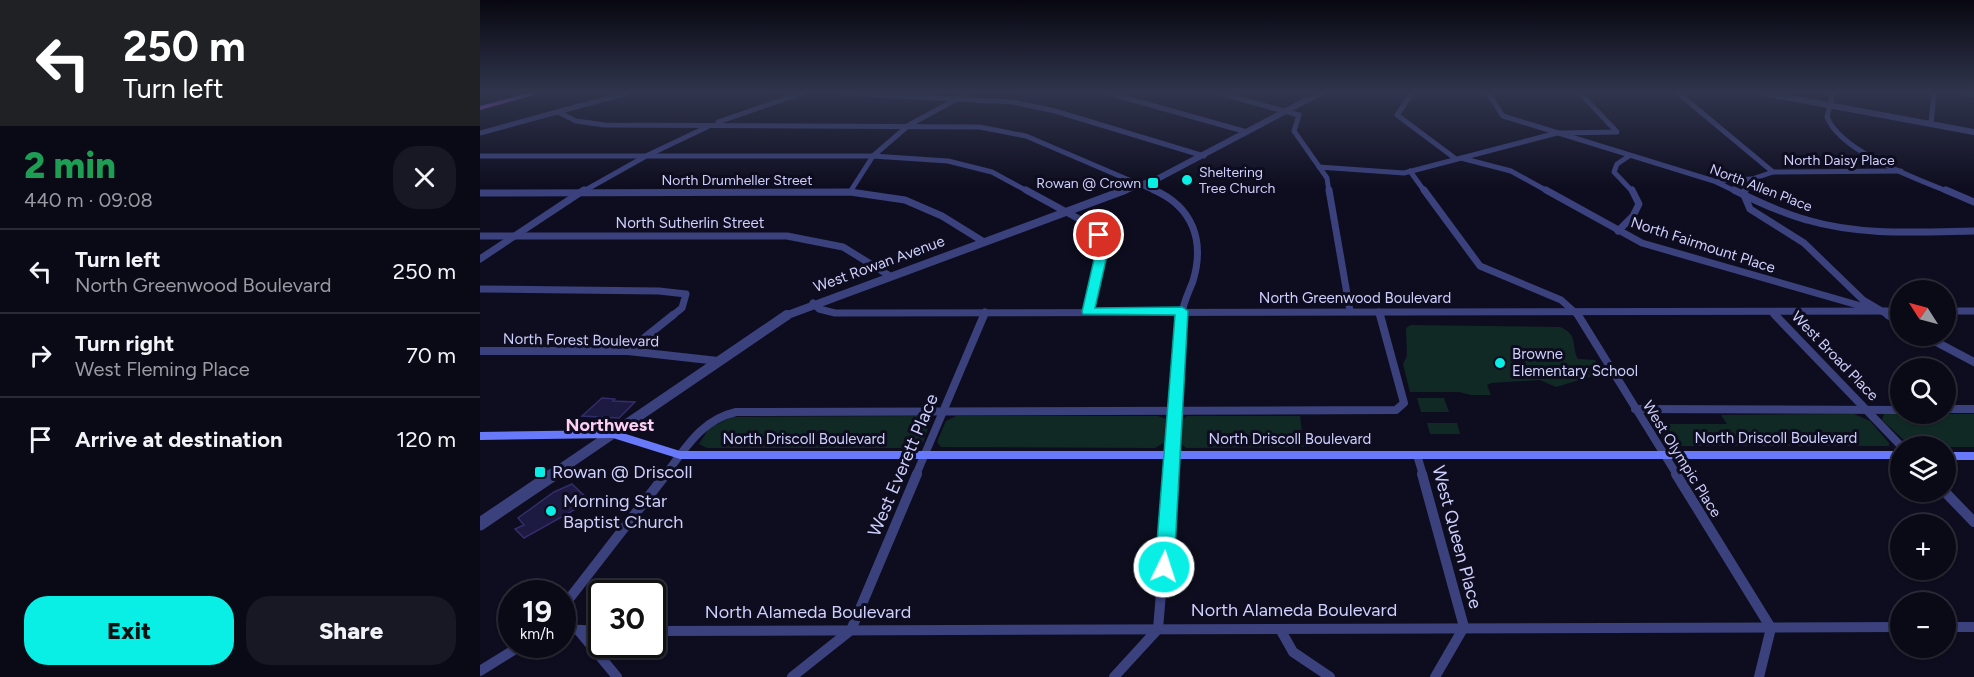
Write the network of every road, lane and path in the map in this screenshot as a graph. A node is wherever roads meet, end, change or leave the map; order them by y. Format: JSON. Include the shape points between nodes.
{"nodes":[{"id":1,"x":511,"y":125,"type":"edge"},
{"id":2,"x":663,"y":125,"type":"edge"},
{"id":3,"x":711,"y":125,"type":"junction"},
{"id":4,"x":909,"y":125,"type":"junction"},
{"id":5,"x":1100,"y":125,"type":"edge"},
{"id":6,"x":1221,"y":125,"type":"edge"},
{"id":7,"x":1261,"y":125,"type":"edge"},
{"id":8,"x":1296,"y":125,"type":"edge"},
{"id":9,"x":1410,"y":125,"type":"edge"},
{"id":10,"x":1531,"y":125,"type":"edge"},
{"id":11,"x":1610,"y":125,"type":"edge"},
{"id":12,"x":1716,"y":125,"type":"edge"},
{"id":13,"x":1831,"y":125,"type":"edge"},
{"id":14,"x":1934,"y":125,"type":"edge"},
{"id":15,"x":1247,"y":132,"type":"junction"},
{"id":16,"x":1974,"y":132,"type":"edge"},
{"id":17,"x":480,"y":133,"type":"edge"},
{"id":18,"x":1557,"y":133,"type":"junction"},
{"id":19,"x":480,"y":156,"type":"edge"},
{"id":20,"x":642,"y":156,"type":"junction"},
{"id":21,"x":873,"y":156,"type":"junction"},
{"id":22,"x":1204,"y":156,"type":"junction"},
{"id":23,"x":1629,"y":156,"type":"junction"},
{"id":24,"x":1459,"y":158,"type":"junction"},
{"id":25,"x":1320,"y":167,"type":"junction"},
{"id":26,"x":1410,"y":171,"type":"junction"},
{"id":27,"x":1906,"y":171,"type":"junction"},
{"id":28,"x":1773,"y":172,"type":"junction"},
{"id":29,"x":1752,"y":179,"type":"junction"},
{"id":30,"x":1714,"y":181,"type":"junction"},
{"id":31,"x":1141,"y":185,"type":"junction"},
{"id":32,"x":850,"y":192,"type":"junction"},
{"id":33,"x":480,"y":193,"type":"edge"},
{"id":34,"x":576,"y":193,"type":"junction"},
{"id":35,"x":1744,"y":195,"type":"junction"},
{"id":36,"x":1974,"y":202,"type":"edge"},
{"id":37,"x":1067,"y":212,"type":"junction"},
{"id":38,"x":1618,"y":231,"type":"junction"},
{"id":39,"x":1974,"y":231,"type":"edge"},
{"id":40,"x":480,"y":236,"type":"edge"},
{"id":41,"x":513,"y":236,"type":"junction"},
{"id":42,"x":984,"y":242,"type":"junction"},
{"id":43,"x":480,"y":259,"type":"edge"},
{"id":44,"x":890,"y":276,"type":"junction"},
{"id":45,"x":480,"y":289,"type":"edge"},
{"id":46,"x":813,"y":303,"type":"junction"},
{"id":47,"x":1879,"y":310,"type":"junction"},
{"id":48,"x":1890,"y":310,"type":"edge"},
{"id":49,"x":1956,"y":310,"type":"edge"},
{"id":50,"x":1974,"y":310,"type":"edge"},
{"id":51,"x":1182,"y":311,"type":"junction"},
{"id":52,"x":1350,"y":311,"type":"junction"},
{"id":53,"x":1576,"y":311,"type":"junction"},
{"id":54,"x":985,"y":312,"type":"junction"},
{"id":55,"x":1088,"y":312,"type":"junction"},
{"id":56,"x":1379,"y":312,"type":"junction"},
{"id":57,"x":1772,"y":312,"type":"junction"},
{"id":58,"x":1890,"y":316,"type":"edge"},
{"id":59,"x":1943,"y":346,"type":"edge"},
{"id":60,"x":480,"y":351,"type":"edge"},
{"id":61,"x":628,"y":351,"type":"junction"},
{"id":62,"x":718,"y":361,"type":"junction"},
{"id":63,"x":1974,"y":363,"type":"edge"},
{"id":64,"x":1635,"y":409,"type":"junction"},
{"id":65,"x":1974,"y":409,"type":"edge"},
{"id":66,"x":1866,"y":410,"type":"junction"},
{"id":67,"x":1890,"y":410,"type":"edge"},
{"id":68,"x":1956,"y":410,"type":"edge"},
{"id":69,"x":1174,"y":411,"type":"junction"},
{"id":70,"x":944,"y":412,"type":"junction"},
{"id":71,"x":613,"y":434,"type":"junction"},
{"id":72,"x":480,"y":436,"type":"edge"},
{"id":73,"x":1891,"y":436,"type":"edge"},
{"id":74,"x":680,"y":455,"type":"junction"},
{"id":75,"x":1418,"y":455,"type":"junction"},
{"id":76,"x":1663,"y":455,"type":"junction"},
{"id":77,"x":1890,"y":455,"type":"edge"},
{"id":78,"x":1172,"y":456,"type":"junction"},
{"id":79,"x":1956,"y":456,"type":"edge"},
{"id":80,"x":1974,"y":456,"type":"edge"},
{"id":81,"x":924,"y":457,"type":"junction"},
{"id":82,"x":1955,"y":502,"type":"edge"},
{"id":83,"x":1974,"y":522,"type":"edge"},
{"id":84,"x":480,"y":524,"type":"edge"},
{"id":85,"x":576,"y":590,"type":"edge"},
{"id":86,"x":1464,"y":627,"type":"junction"},
{"id":87,"x":1890,"y":627,"type":"edge"},
{"id":88,"x":1956,"y":627,"type":"edge"},
{"id":89,"x":1974,"y":627,"type":"edge"},
{"id":90,"x":1770,"y":628,"type":"junction"},
{"id":91,"x":1158,"y":629,"type":"junction"},
{"id":92,"x":1280,"y":629,"type":"junction"},
{"id":93,"x":666,"y":630,"type":"edge"},
{"id":94,"x":851,"y":630,"type":"junction"},
{"id":95,"x":576,"y":631,"type":"edge"},
{"id":96,"x":579,"y":631,"type":"junction"},
{"id":97,"x":588,"y":631,"type":"edge"},
{"id":98,"x":501,"y":658,"type":"edge"},
{"id":99,"x":480,"y":671,"type":"edge"},
{"id":100,"x":617,"y":677,"type":"edge"},
{"id":101,"x":792,"y":677,"type":"edge"},
{"id":102,"x":1113,"y":677,"type":"edge"},
{"id":103,"x":1330,"y":677,"type":"edge"},
{"id":104,"x":1435,"y":677,"type":"edge"},
{"id":105,"x":1759,"y":677,"type":"edge"}],
"edges":[{"from":1,"to":17,"type":"street"},
{"from":2,"to":3,"type":"street"},
{"from":3,"to":4,"type":"street"},
{"from":3,"to":20,"type":"street"},
{"from":4,"to":21,"type":"street"},
{"from":4,"to":31,"type":"street","via":[[980,127],[1026,136]]},
{"from":5,"to":22,"type":"street"},
{"from":6,"to":15,"type":"street"},
{"from":7,"to":15,"type":"street","name":"West Rowan Avenue"},
{"from":8,"to":25,"type":"street","via":[[1294,131]]},
{"from":9,"to":24,"type":"street","name":"North Fairmount Place"},
{"from":10,"to":18,"type":"street","name":"North Allen Place"},
{"from":11,"to":18,"type":"street","via":[[1617,132]]},
{"from":12,"to":28,"type":"street"},
{"from":13,"to":27,"type":"street","via":[[1863,151]]},
{"from":14,"to":16,"type":"street"},
{"from":15,"to":22,"type":"street","name":"West Rowan Avenue"},
{"from":18,"to":23,"type":"street","name":"North Allen Place"},
{"from":18,"to":24,"type":"street"},
{"from":19,"to":20,"type":"street"},
{"from":20,"to":21,"type":"street"},
{"from":20,"to":34,"type":"street"},
{"from":21,"to":32,"type":"street"},
{"from":21,"to":37,"type":"street","via":[[948,160],[992,172]]},
{"from":22,"to":31,"type":"street","name":"West Rowan Avenue"},
{"from":23,"to":30,"type":"street","name":"North Allen Place"},
{"from":23,"to":38,"type":"street","via":[[1617,164],[1614,172],[1633,191],[1639,204]]},
{"from":24,"to":26,"type":"street"},
{"from":24,"to":38,"type":"street","name":"North Fairmount Place","via":[[1511,171]]},
{"from":25,"to":26,"type":"street"},
{"from":25,"to":52,"type":"street","via":[[1327,178]]},
{"from":26,"to":53,"type":"street","name":"West Olympic Place","via":[[1480,266],[1561,300]]},
{"from":27,"to":28,"type":"street","name":"North Daisy Place"},
{"from":27,"to":36,"type":"street"},
{"from":28,"to":29,"type":"street","name":"North Daisy Place"},
{"from":29,"to":30,"type":"street","name":"North Daisy Place"},
{"from":29,"to":35,"type":"street"},
{"from":30,"to":35,"type":"street","name":"North Allen Place"},
{"from":31,"to":37,"type":"street","name":"West Rowan Avenue"},
{"from":31,"to":51,"type":"street","via":[[1178,203],[1193,220],[1197,232],[1196,276]]},
{"from":32,"to":34,"type":"street","name":"North Drumheller Street"},
{"from":32,"to":42,"type":"street","name":"North Drumheller Street","via":[[905,200],[942,216]]},
{"from":33,"to":34,"type":"street","name":"North Drumheller Street"},
{"from":34,"to":41,"type":"street"},
{"from":35,"to":39,"type":"street","name":"North Allen Place","via":[[1791,215],[1846,228],[1881,232]]},
{"from":35,"to":47,"type":"street","via":[[1759,217],[1804,243],[1863,300]]},
{"from":37,"to":42,"type":"street","name":"West Rowan Avenue"},
{"from":37,"to":55,"type":"street","via":[[1092,226],[1102,243]]},
{"from":38,"to":47,"type":"street","name":"North Fairmount Place","via":[[1642,243],[1734,271]]},
{"from":40,"to":41,"type":"street","name":"North Sutherlin Street"},
{"from":41,"to":43,"type":"street"},
{"from":41,"to":44,"type":"street","name":"North Sutherlin Street","via":[[802,238],[843,247]]},
{"from":42,"to":44,"type":"street","name":"West Rowan Avenue"},
{"from":44,"to":46,"type":"street","name":"West Rowan Avenue"},
{"from":45,"to":61,"type":"street","via":[[686,294],[682,308]]},
{"from":46,"to":54,"type":"street","name":"North Greenwood Boulevard","via":[[835,313]]},
{"from":46,"to":62,"type":"street","name":"West Rowan Avenue","via":[[773,323]]},
{"from":47,"to":48,"type":"street","name":"North Greenwood Boulevard"},
{"from":47,"to":57,"type":"street","name":"North Greenwood Boulevard"},
{"from":47,"to":58,"type":"street"},
{"from":49,"to":50,"type":"street"},
{"from":51,"to":52,"type":"street","name":"North Greenwood Boulevard"},
{"from":51,"to":55,"type":"street","name":"North Greenwood Boulevard"},
{"from":51,"to":69,"type":"street"},
{"from":52,"to":56,"type":"street","name":"North Greenwood Boulevard"},
{"from":53,"to":56,"type":"street","name":"North Greenwood Boulevard"},
{"from":53,"to":57,"type":"street","name":"North Greenwood Boulevard"},
{"from":53,"to":64,"type":"street","name":"West Olympic Place"},
{"from":54,"to":55,"type":"street","name":"North Greenwood Boulevard"},
{"from":54,"to":70,"type":"street","name":"West Everett Place"},
{"from":56,"to":69,"type":"street","name":"North Driscoll Boulevard","via":[[1404,403],[1400,408]]},
{"from":57,"to":66,"type":"street","name":"West Broad Place"},
{"from":59,"to":63,"type":"street"},
{"from":60,"to":61,"type":"street","name":"North Forest Boulevard"},
{"from":61,"to":62,"type":"street","name":"North Forest Boulevard"},
{"from":62,"to":71,"type":"street","name":"West Rowan Avenue"},
{"from":64,"to":66,"type":"street","name":"North Driscoll Boulevard"},
{"from":64,"to":76,"type":"street","name":"West Olympic Place"},
{"from":65,"to":68,"type":"street"},
{"from":66,"to":67,"type":"street","name":"North Driscoll Boulevard"},
{"from":66,"to":73,"type":"street","name":"West Broad Place"},
{"from":69,"to":70,"type":"street","name":"North Driscoll Boulevard"},
{"from":69,"to":78,"type":"street"},
{"from":70,"to":74,"type":"street","name":"North Driscoll Boulevard","via":[[736,412],[708,422]]},
{"from":70,"to":81,"type":"street","name":"West Everett Place"},
{"from":71,"to":72,"type":"main road","name":"North Driscoll Boulevard"},
{"from":71,"to":74,"type":"main road","name":"North Driscoll Boulevard"},
{"from":71,"to":84,"type":"street","name":"West Rowan Avenue"},
{"from":74,"to":81,"type":"main road","name":"North Driscoll Boulevard"},
{"from":74,"to":85,"type":"street"},
{"from":75,"to":76,"type":"main road","name":"North Driscoll Boulevard"},
{"from":75,"to":78,"type":"main road","name":"North Driscoll Boulevard"},
{"from":75,"to":86,"type":"street","name":"West Queen Place"},
{"from":76,"to":77,"type":"main road","name":"North Driscoll Boulevard"},
{"from":76,"to":90,"type":"street","name":"West Olympic Place"},
{"from":78,"to":81,"type":"main road","name":"North Driscoll Boulevard"},
{"from":78,"to":91,"type":"street"},
{"from":79,"to":80,"type":"main road"},
{"from":81,"to":94,"type":"street","name":"West Everett Place"},
{"from":82,"to":83,"type":"street"},
{"from":86,"to":90,"type":"street","name":"North Alameda Boulevard"},
{"from":86,"to":92,"type":"street","name":"North Alameda Boulevard"},
{"from":86,"to":104,"type":"street"},
{"from":87,"to":90,"type":"street","name":"North Alameda Boulevard"},
{"from":88,"to":89,"type":"street"},
{"from":90,"to":105,"type":"street"},
{"from":91,"to":92,"type":"street","name":"North Alameda Boulevard"},
{"from":91,"to":94,"type":"street","name":"North Alameda Boulevard"},
{"from":91,"to":102,"type":"street"},
{"from":92,"to":103,"type":"street","via":[[1284,644],[1293,653]]},
{"from":93,"to":94,"type":"street","name":"North Alameda Boulevard"},
{"from":94,"to":101,"type":"street"},
{"from":95,"to":96,"type":"street"},
{"from":96,"to":97,"type":"street"},
{"from":96,"to":100,"type":"street"},
{"from":98,"to":99,"type":"street"}]}
